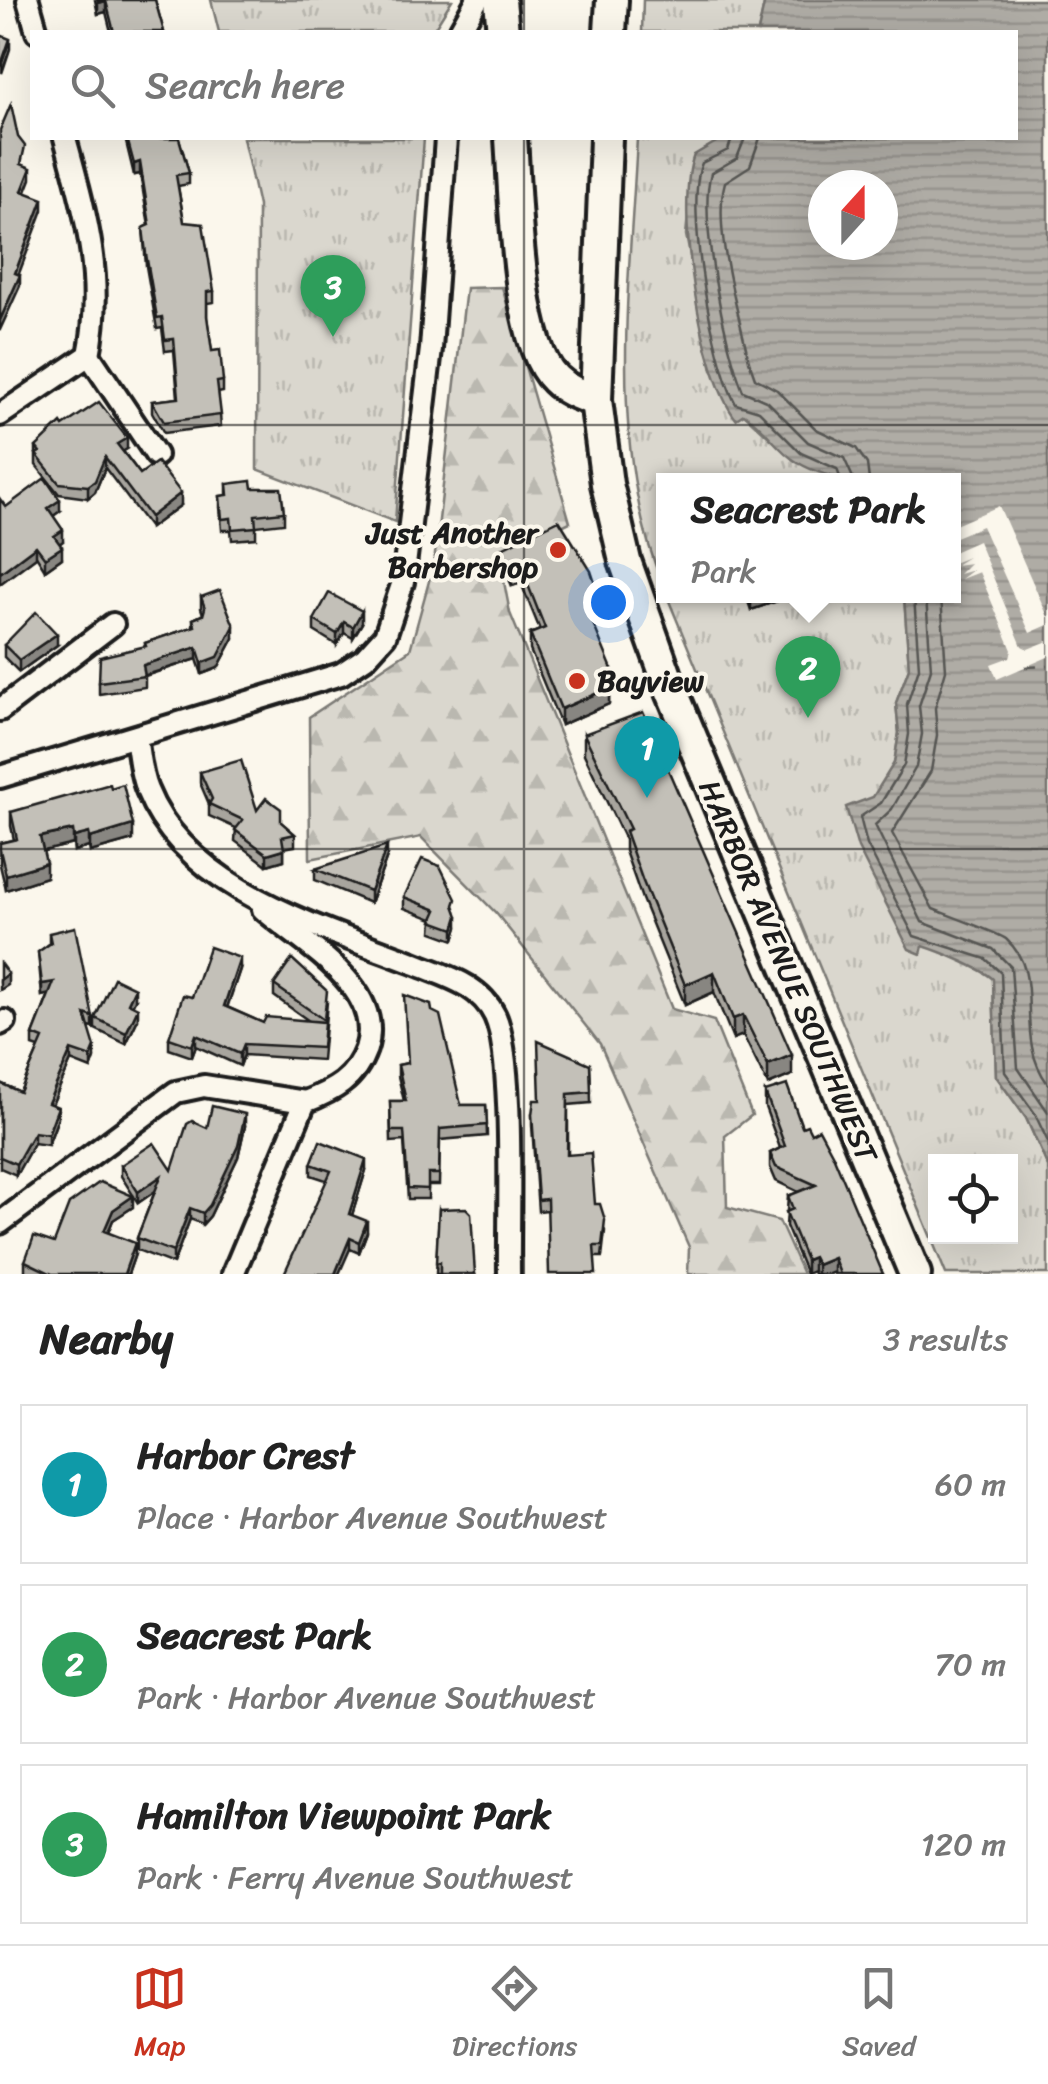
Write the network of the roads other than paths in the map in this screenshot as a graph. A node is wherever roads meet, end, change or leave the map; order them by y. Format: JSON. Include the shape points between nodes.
{"nodes":[{"id":1,"x":28,"y":0,"type":"edge"},
{"id":2,"x":477,"y":0,"type":"edge"},
{"id":3,"x":500,"y":0,"type":"edge"},
{"id":4,"x":612,"y":0,"type":"edge"},
{"id":5,"x":36,"y":30,"type":"edge"},
{"id":6,"x":460,"y":30,"type":"edge"},
{"id":7,"x":503,"y":30,"type":"edge"},
{"id":8,"x":610,"y":30,"type":"edge"},
{"id":9,"x":66,"y":140,"type":"edge"},
{"id":10,"x":446,"y":140,"type":"edge"},
{"id":11,"x":511,"y":140,"type":"edge"},
{"id":12,"x":606,"y":140,"type":"edge"},
{"id":13,"x":89,"y":355,"type":"junction"},
{"id":14,"x":596,"y":400,"type":"junction"},
{"id":15,"x":0,"y":415,"type":"edge"},
{"id":16,"x":156,"y":455,"type":"dead end"},
{"id":17,"x":113,"y":624,"type":"dead end"},
{"id":18,"x":0,"y":710,"type":"edge"},
{"id":19,"x":136,"y":737,"type":"junction"},
{"id":20,"x":0,"y":777,"type":"edge"},
{"id":21,"x":250,"y":898,"type":"junction"},
{"id":22,"x":304,"y":1102,"type":"junction"},
{"id":23,"x":0,"y":1223,"type":"edge"},
{"id":24,"x":233,"y":1274,"type":"edge"},
{"id":25,"x":510,"y":1274,"type":"edge"},
{"id":26,"x":915,"y":1274,"type":"edge"}],
"edges":[{"from":1,"to":5,"type":"street"},
{"from":2,"to":6,"type":"street"},
{"from":3,"to":7,"type":"main road"},
{"from":4,"to":8,"type":"main road"},
{"from":9,"to":13,"type":"street","via":[[94,246],[97,317]]},
{"from":10,"to":19,"type":"street","via":[[431,349],[403,582],[385,636],[341,674]]},
{"from":11,"to":14,"type":"main road","via":[[535,346],[554,378]]},
{"from":12,"to":14,"type":"main road","name":"HARBOR AVENUE SOUTHWEST"},
{"from":13,"to":15,"type":"street"},
{"from":13,"to":16,"type":"street"},
{"from":14,"to":26,"type":"main road","name":"HARBOR AVENUE SOUTHWEST","via":[[607,484],[644,616]]},
{"from":17,"to":18,"type":"street"},
{"from":19,"to":20,"type":"street"},
{"from":19,"to":21,"type":"street","via":[[146,788],[161,816]]},
{"from":21,"to":22,"type":"street","via":[[366,1002],[364,1055],[352,1076]]},
{"from":21,"to":25,"type":"street","via":[[455,979],[474,989],[496,1017]]},
{"from":22,"to":23,"type":"street","via":[[204,1086],[176,1092]]},
{"from":22,"to":24,"type":"street"}]}
